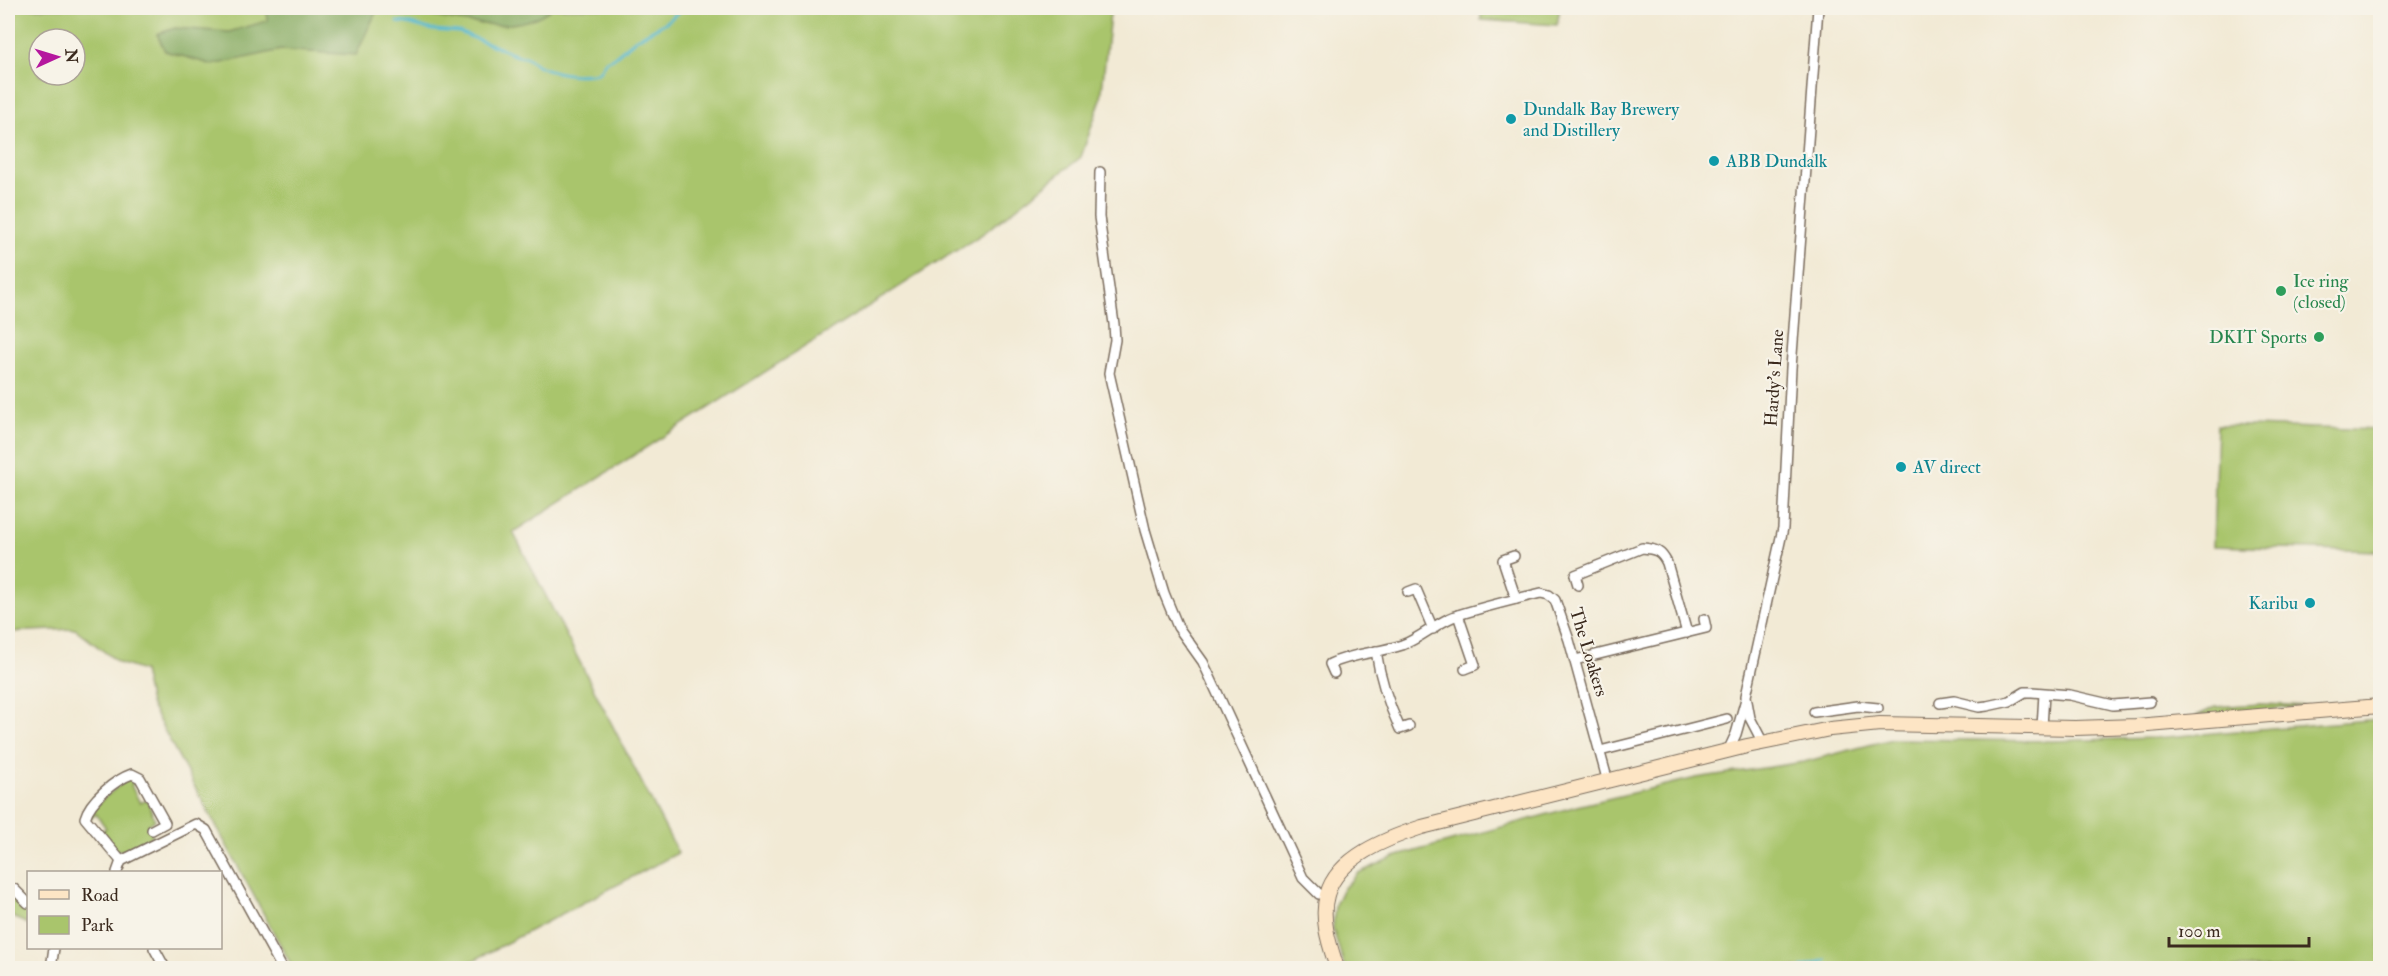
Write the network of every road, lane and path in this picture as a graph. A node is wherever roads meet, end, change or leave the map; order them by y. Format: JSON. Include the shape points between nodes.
{"nodes":[{"id":1,"x":1818,"y":8,"type":"edge"},
{"id":2,"x":1100,"y":172,"type":"dead end"},
{"id":3,"x":1514,"y":556,"type":"dead end"},
{"id":4,"x":1578,"y":585,"type":"dead end"},
{"id":5,"x":1408,"y":592,"type":"dead end"},
{"id":6,"x":1516,"y":599,"type":"junction"},
{"id":7,"x":1458,"y":615,"type":"junction"},
{"id":8,"x":1704,"y":619,"type":"dead end"},
{"id":9,"x":1433,"y":629,"type":"junction"},
{"id":10,"x":1687,"y":633,"type":"junction"},
{"id":11,"x":1376,"y":651,"type":"junction"},
{"id":12,"x":1575,"y":660,"type":"junction"},
{"id":13,"x":1466,"y":669,"type":"dead end"},
{"id":14,"x":1334,"y":673,"type":"dead end"},
{"id":15,"x":2044,"y":694,"type":"junction"},
{"id":16,"x":1746,"y":696,"type":"junction"},
{"id":17,"x":2150,"y":702,"type":"dead end"},
{"id":18,"x":1940,"y":704,"type":"dead end"},
{"id":19,"x":2380,"y":706,"type":"edge"},
{"id":20,"x":1878,"y":708,"type":"dead end"},
{"id":21,"x":1840,"y":709,"type":"junction"},
{"id":22,"x":1814,"y":711,"type":"dead end"},
{"id":23,"x":1727,"y":719,"type":"dead end"},
{"id":24,"x":1409,"y":726,"type":"dead end"},
{"id":25,"x":2042,"y":727,"type":"junction"},
{"id":26,"x":1839,"y":728,"type":"junction"},
{"id":27,"x":1763,"y":743,"type":"junction"},
{"id":28,"x":1600,"y":751,"type":"junction"},
{"id":29,"x":1728,"y":751,"type":"junction"},
{"id":30,"x":1608,"y":782,"type":"junction"},
{"id":31,"x":152,"y":830,"type":"dead end"},
{"id":32,"x":121,"y":861,"type":"junction"},
{"id":33,"x":118,"y":871,"type":"edge"},
{"id":34,"x":8,"y":887,"type":"edge"},
{"id":35,"x":1326,"y":896,"type":"junction"},
{"id":36,"x":27,"y":902,"type":"edge"},
{"id":37,"x":54,"y":949,"type":"edge"},
{"id":38,"x":155,"y":949,"type":"edge"},
{"id":39,"x":51,"y":969,"type":"edge"},
{"id":40,"x":165,"y":969,"type":"edge"},
{"id":41,"x":282,"y":969,"type":"edge"},
{"id":42,"x":1337,"y":969,"type":"edge"}],
"edges":[{"from":1,"to":16,"type":"street","name":"Hardy's Lane","via":[[1783,528]]},
{"from":2,"to":35,"type":"street","via":[[1098,218],[1115,340],[1109,373],[1145,530],[1164,593],[1178,627],[1203,662],[1303,878]]},
{"from":3,"to":6,"type":"street","via":[[1503,560]]},
{"from":4,"to":10,"type":"street","via":[[1575,575],[1642,548],[1662,552]]},
{"from":5,"to":9,"type":"street","via":[[1416,589]]},
{"from":6,"to":7,"type":"street","name":"The Loakers"},
{"from":6,"to":12,"type":"street","name":"The Loakers","via":[[1541,593],[1555,600]]},
{"from":7,"to":9,"type":"street","name":"The Loakers"},
{"from":7,"to":13,"type":"street","via":[[1475,665]]},
{"from":8,"to":10,"type":"street","via":[[1706,628]]},
{"from":9,"to":11,"type":"street","name":"The Loakers","via":[[1406,644]]},
{"from":10,"to":12,"type":"street"},
{"from":11,"to":14,"type":"street","name":"The Loakers","via":[[1330,664]]},
{"from":11,"to":24,"type":"street","via":[[1392,712],[1400,729]]},
{"from":12,"to":28,"type":"street","name":"The Loakers"},
{"from":15,"to":17,"type":"street","via":[[2070,695],[2113,705]]},
{"from":15,"to":18,"type":"street","via":[[2025,692],[2010,701],[1979,707],[1954,701]]},
{"from":15,"to":25,"type":"street"},
{"from":16,"to":27,"type":"street","name":"Hardy's Lane","via":[[1750,718]]},
{"from":16,"to":29,"type":"street"},
{"from":19,"to":25,"type":"main road","via":[[2175,724]]},
{"from":20,"to":21,"type":"street"},
{"from":21,"to":22,"type":"street"},
{"from":21,"to":26,"type":"street"},
{"from":23,"to":28,"type":"street"},
{"from":25,"to":26,"type":"main road","via":[[1880,724]]},
{"from":26,"to":27,"type":"main road"},
{"from":27,"to":29,"type":"main road"},
{"from":28,"to":30,"type":"street","name":"The Loakers"},
{"from":29,"to":30,"type":"main road"},
{"from":30,"to":35,"type":"main road","via":[[1399,835],[1343,869]]},
{"from":31,"to":32,"type":"street","via":[[165,823],[140,778],[132,774],[120,778],[87,809],[85,818]]},
{"from":32,"to":33,"type":"street"},
{"from":32,"to":41,"type":"street","via":[[196,824],[206,830]]},
{"from":34,"to":36,"type":"street"},
{"from":35,"to":42,"type":"main road","via":[[1325,926]]},
{"from":37,"to":39,"type":"street"},
{"from":38,"to":40,"type":"street"}]}
